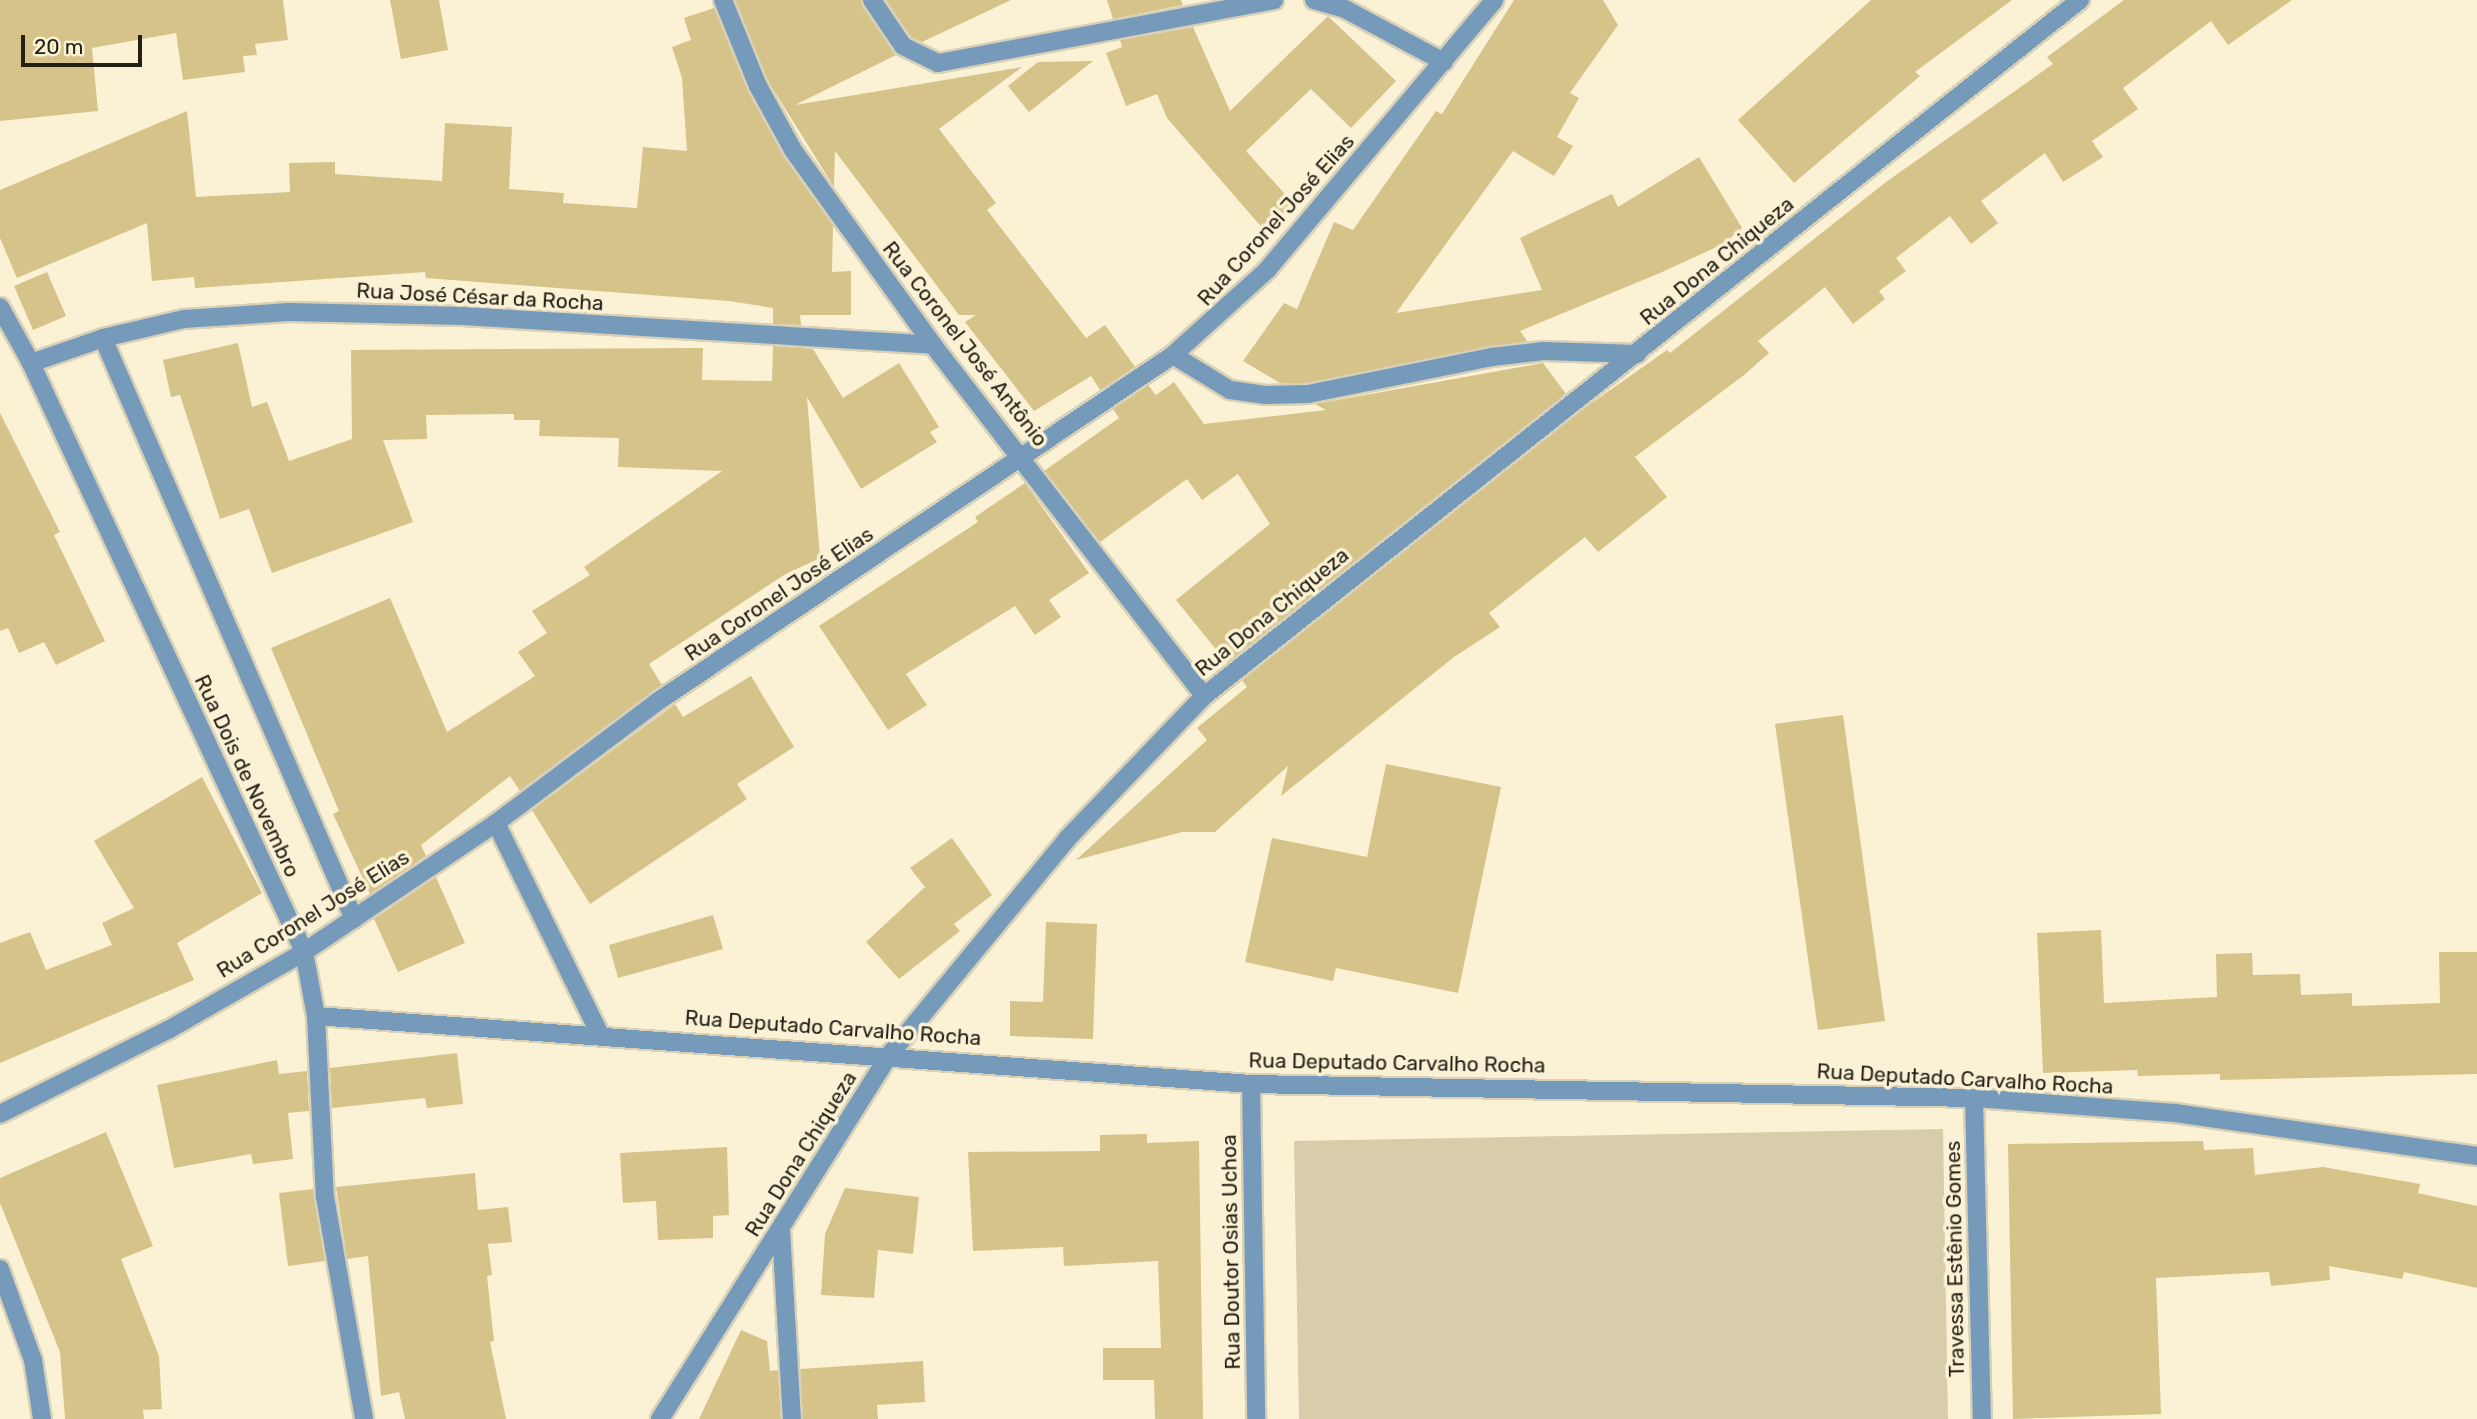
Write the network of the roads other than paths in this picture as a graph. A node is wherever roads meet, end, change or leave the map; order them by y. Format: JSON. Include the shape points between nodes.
{"nodes":[{"id":1,"x":723,"y":0,"type":"edge"},
{"id":2,"x":872,"y":0,"type":"edge"},
{"id":3,"x":1274,"y":0,"type":"edge"},
{"id":4,"x":1314,"y":0,"type":"edge"},
{"id":5,"x":1494,"y":0,"type":"edge"},
{"id":6,"x":2080,"y":0,"type":"edge"},
{"id":7,"x":1444,"y":62,"type":"junction"},
{"id":8,"x":0,"y":307,"type":"edge"},
{"id":9,"x":103,"y":338,"type":"junction"},
{"id":10,"x":933,"y":345,"type":"junction"},
{"id":11,"x":1637,"y":354,"type":"junction"},
{"id":12,"x":1173,"y":355,"type":"junction"},
{"id":13,"x":31,"y":363,"type":"junction"},
{"id":14,"x":1024,"y":458,"type":"junction"},
{"id":15,"x":1204,"y":696,"type":"junction"},
{"id":16,"x":496,"y":823,"type":"junction"},
{"id":17,"x":354,"y":919,"type":"junction"},
{"id":18,"x":304,"y":952,"type":"junction"},
{"id":19,"x":316,"y":1016,"type":"junction"},
{"id":20,"x":600,"y":1034,"type":"junction"},
{"id":21,"x":890,"y":1054,"type":"junction"},
{"id":22,"x":1251,"y":1084,"type":"junction"},
{"id":23,"x":1974,"y":1098,"type":"junction"},
{"id":24,"x":0,"y":1114,"type":"edge"},
{"id":25,"x":2477,"y":1156,"type":"edge"},
{"id":26,"x":781,"y":1230,"type":"junction"},
{"id":27,"x":0,"y":1269,"type":"edge"},
{"id":28,"x":42,"y":1419,"type":"edge"},
{"id":29,"x":364,"y":1419,"type":"edge"},
{"id":30,"x":660,"y":1419,"type":"edge"},
{"id":31,"x":792,"y":1419,"type":"edge"},
{"id":32,"x":1256,"y":1419,"type":"edge"},
{"id":33,"x":1982,"y":1419,"type":"edge"}],
"edges":[{"from":1,"to":10,"type":"street","name":"Rua Coronel José Antônio","via":[[758,86],[793,150]]},
{"from":2,"to":3,"type":"street","via":[[903,46],[938,63],[970,62]]},
{"from":4,"to":7,"type":"street","via":[[1345,9]]},
{"from":5,"to":7,"type":"street","name":"Rua Coronel José Elias"},
{"from":6,"to":11,"type":"street","name":"Rua Dona Chiqueza"},
{"from":7,"to":12,"type":"street","name":"Rua Coronel José Elias","via":[[1266,270]]},
{"from":8,"to":13,"type":"street","name":"Rua Dois de Novembro"},
{"from":9,"to":10,"type":"street","name":"Rua José César da Rocha","via":[[184,319],[289,312],[477,317]]},
{"from":9,"to":13,"type":"street","name":"Rua José César da Rocha"},
{"from":9,"to":17,"type":"street"},
{"from":10,"to":14,"type":"street","name":"Rua Coronel José Antônio"},
{"from":11,"to":12,"type":"street","via":[[1505,355],[1308,394],[1266,396],[1230,390]]},
{"from":11,"to":15,"type":"street","name":"Rua Dona Chiqueza"},
{"from":12,"to":14,"type":"street","name":"Rua Coronel José Elias"},
{"from":13,"to":18,"type":"street","name":"Rua Dois de Novembro"},
{"from":14,"to":15,"type":"street","name":"Rua Coronel José Antônio"},
{"from":14,"to":16,"type":"street","name":"Rua Coronel José Elias","via":[[657,702]]},
{"from":15,"to":21,"type":"street","name":"Rua Dona Chiqueza","via":[[1067,839]]},
{"from":16,"to":17,"type":"street","name":"Rua Coronel José Elias"},
{"from":16,"to":20,"type":"street"},
{"from":17,"to":18,"type":"street","name":"Rua Coronel José Elias"},
{"from":18,"to":19,"type":"street","name":"Rua Dois de Novembro"},
{"from":18,"to":24,"type":"street","name":"Rua Coronel José Elias","via":[[168,1030]]},
{"from":19,"to":20,"type":"street","name":"Rua Deputado Carvalho Rocha"},
{"from":19,"to":29,"type":"street","name":"Rua Dois de Novembro","via":[[325,1196]]},
{"from":20,"to":21,"type":"street","name":"Rua Deputado Carvalho Rocha"},
{"from":21,"to":22,"type":"street","name":"Rua Deputado Carvalho Rocha"},
{"from":21,"to":26,"type":"street","name":"Rua Dona Chiqueza"},
{"from":22,"to":23,"type":"street","name":"Rua Deputado Carvalho Rocha"},
{"from":22,"to":32,"type":"street","name":"Rua Doutor Osias Uchoa"},
{"from":23,"to":25,"type":"street","name":"Rua Deputado Carvalho Rocha","via":[[2175,1113]]},
{"from":23,"to":33,"type":"street","name":"Travessa Estênio Gomes"},
{"from":26,"to":30,"type":"street","name":"Rua Dona Chiqueza"},
{"from":26,"to":31,"type":"street"},
{"from":27,"to":28,"type":"street","via":[[33,1360]]}]}
